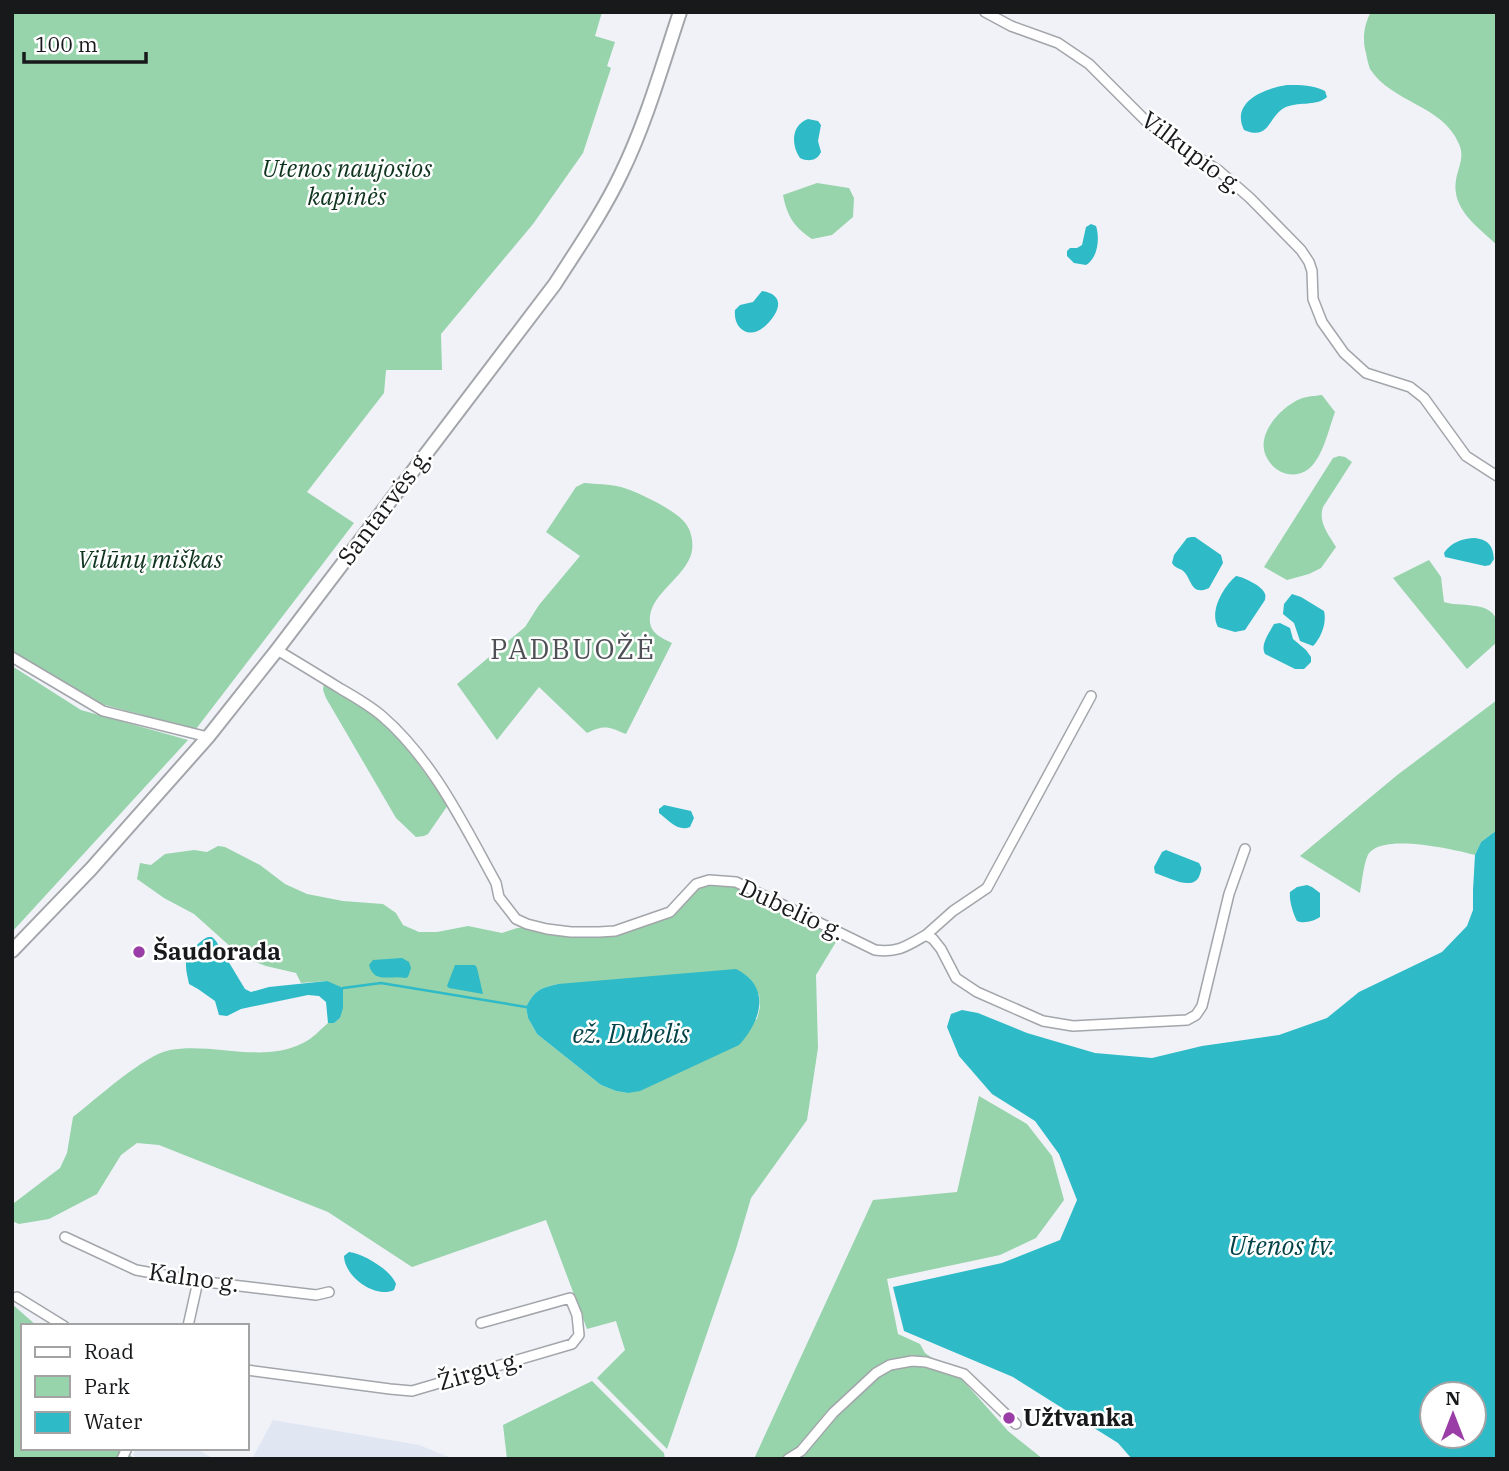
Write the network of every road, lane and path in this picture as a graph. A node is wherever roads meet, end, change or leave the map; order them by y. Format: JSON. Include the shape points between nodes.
{"nodes":[{"id":1,"x":680,"y":12,"type":"edge"},
{"id":2,"x":985,"y":12,"type":"edge"},
{"id":3,"x":1497,"y":477,"type":"edge"},
{"id":4,"x":277,"y":650,"type":"junction"},
{"id":5,"x":12,"y":657,"type":"edge"},
{"id":6,"x":1091,"y":696,"type":"dead end"},
{"id":7,"x":208,"y":737,"type":"junction"},
{"id":8,"x":1245,"y":849,"type":"dead end"},
{"id":9,"x":926,"y":934,"type":"junction"},
{"id":10,"x":12,"y":951,"type":"edge"},
{"id":11,"x":65,"y":1237,"type":"dead end"},
{"id":12,"x":198,"y":1280,"type":"junction"},
{"id":13,"x":329,"y":1292,"type":"dead end"},
{"id":14,"x":18,"y":1297,"type":"dead end"},
{"id":15,"x":481,"y":1323,"type":"dead end"},
{"id":16,"x":61,"y":1324,"type":"edge"},
{"id":17,"x":188,"y":1324,"type":"edge"},
{"id":18,"x":248,"y":1370,"type":"edge"},
{"id":19,"x":1016,"y":1424,"type":"dead end"},
{"id":20,"x":788,"y":1459,"type":"edge"}],
"edges":[{"from":1,"to":4,"type":"main road","name":"Santarvės g.","via":[[631,153],[590,229],[555,284]]},
{"from":2,"to":3,"type":"street","name":"Vilkupio g.","via":[[1058,43],[1089,64],[1146,121],[1250,198],[1309,262],[1313,299],[1344,354],[1366,373],[1410,387],[1424,398],[1466,456]]},
{"from":4,"to":7,"type":"main road","name":"Santarvės g."},
{"from":4,"to":9,"type":"street","name":"Dubelio g.","via":[[367,705],[398,732],[455,808],[496,883],[499,897],[516,919],[527,924],[571,932],[615,930],[670,912],[696,884],[709,880],[736,882],[875,950],[901,949]]},
{"from":5,"to":7,"type":"street","via":[[103,711]]},
{"from":6,"to":9,"type":"street","name":"Dubelio g.","via":[[987,888]]},
{"from":7,"to":10,"type":"main road","name":"Santarvės g."},
{"from":8,"to":9,"type":"street","via":[[1229,894],[1202,1006],[1187,1020],[1073,1026],[1043,1021],[956,978],[941,949]]},
{"from":11,"to":12,"type":"street","name":"Kalno g.","via":[[136,1270]]},
{"from":12,"to":13,"type":"street","name":"Kalno g.","via":[[316,1295]]},
{"from":12,"to":17,"type":"street"},
{"from":14,"to":16,"type":"street"},
{"from":15,"to":18,"type":"street","name":"Žirgų g.","via":[[570,1298],[579,1335],[572,1344],[412,1391]]},
{"from":19,"to":20,"type":"street","via":[[964,1374],[912,1361],[876,1373]]}]}
